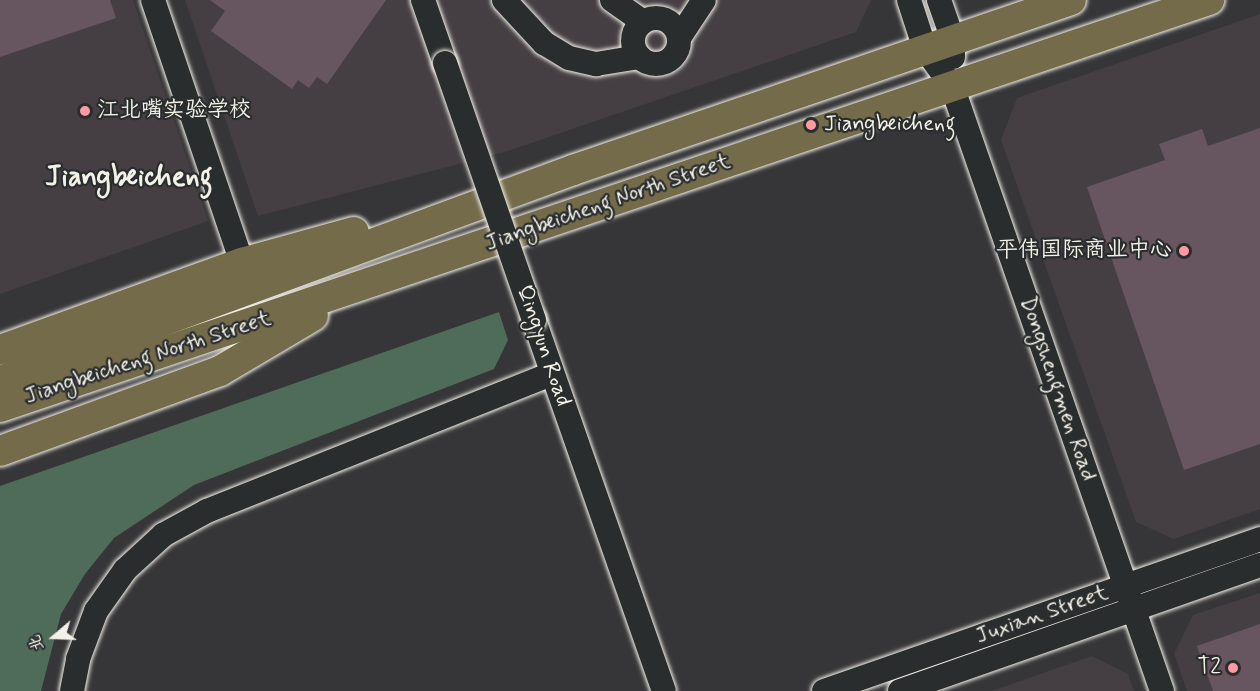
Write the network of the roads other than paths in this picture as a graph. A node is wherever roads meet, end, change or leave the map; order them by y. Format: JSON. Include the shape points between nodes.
{"nodes":[{"id":1,"x":153,"y":0,"type":"edge"},
{"id":2,"x":423,"y":0,"type":"edge"},
{"id":3,"x":504,"y":0,"type":"edge"},
{"id":4,"x":612,"y":0,"type":"edge"},
{"id":5,"x":704,"y":0,"type":"edge"},
{"id":6,"x":909,"y":0,"type":"edge"},
{"id":7,"x":939,"y":0,"type":"edge"},
{"id":8,"x":1071,"y":0,"type":"edge"},
{"id":9,"x":1209,"y":0,"type":"edge"},
{"id":10,"x":643,"y":22,"type":"junction"},
{"id":11,"x":679,"y":38,"type":"junction"},
{"id":12,"x":939,"y":45,"type":"junction"},
{"id":13,"x":639,"y":57,"type":"junction"},
{"id":14,"x":952,"y":86,"type":"junction"},
{"id":15,"x":573,"y":170,"type":"junction"},
{"id":16,"x":242,"y":263,"type":"junction"},
{"id":17,"x":362,"y":287,"type":"junction"},
{"id":18,"x":0,"y":350,"type":"edge"},
{"id":19,"x":552,"y":374,"type":"junction"},
{"id":20,"x":2,"y":398,"type":"edge"},
{"id":21,"x":0,"y":451,"type":"edge"},
{"id":22,"x":1260,"y":539,"type":"edge"},
{"id":23,"x":1260,"y":565,"type":"edge"},
{"id":24,"x":1125,"y":585,"type":"junction"},
{"id":25,"x":1133,"y":609,"type":"junction"},
{"id":26,"x":72,"y":691,"type":"edge"},
{"id":27,"x":664,"y":691,"type":"edge"},
{"id":28,"x":824,"y":691,"type":"edge"},
{"id":29,"x":900,"y":691,"type":"edge"},
{"id":30,"x":1162,"y":691,"type":"edge"}],
"edges":[{"from":1,"to":16,"type":"street"},
{"from":2,"to":19,"type":"street","name":"Qingyun Road","bridge":true},
{"from":3,"to":13,"type":"street","via":[[544,43],[569,58],[596,64]]},
{"from":4,"to":10,"type":"street"},
{"from":5,"to":11,"type":"street"},
{"from":6,"to":12,"type":"street","name":"Dongshengmen Road"},
{"from":7,"to":12,"type":"street","name":"Dongshengmen Road"},
{"from":8,"to":12,"type":"main road","name":"Jiangbeicheng North Street"},
{"from":9,"to":14,"type":"main road","name":"Jiangbeicheng North Street"},
{"from":10,"to":11,"type":"street","via":[[666,20]]},
{"from":10,"to":13,"type":"street","via":[[633,43]]},
{"from":11,"to":13,"type":"street","via":[[676,52],[666,62],[652,64]]},
{"from":12,"to":14,"type":"street","name":"Dongshengmen Road"},
{"from":12,"to":15,"type":"main road","name":"Jiangbeicheng North Street"},
{"from":14,"to":17,"type":"main road","name":"Jiangbeicheng North Street"},
{"from":14,"to":24,"type":"street","name":"Dongshengmen Road"},
{"from":15,"to":16,"type":"main road"},
{"from":15,"to":20,"type":"main road","name":"Jiangbeicheng North Street"},
{"from":16,"to":18,"type":"main road"},
{"from":17,"to":20,"type":"main road","name":"Jiangbeicheng North Street"},
{"from":17,"to":21,"type":"main road","via":[[220,371]]},
{"from":19,"to":26,"type":"street","via":[[207,511],[164,535],[125,570],[96,611],[78,659]]},
{"from":19,"to":27,"type":"street","name":"Qingyun Road"},
{"from":22,"to":24,"type":"street","name":"Juxian Street"},
{"from":23,"to":25,"type":"street","name":"Juxian Street"},
{"from":24,"to":25,"type":"street","name":"Dongshengmen Road"},
{"from":24,"to":28,"type":"street","name":"Juxian Street"},
{"from":25,"to":29,"type":"street","name":"Juxian Street"},
{"from":25,"to":30,"type":"street","name":"Dongshengmen Road"}]}
